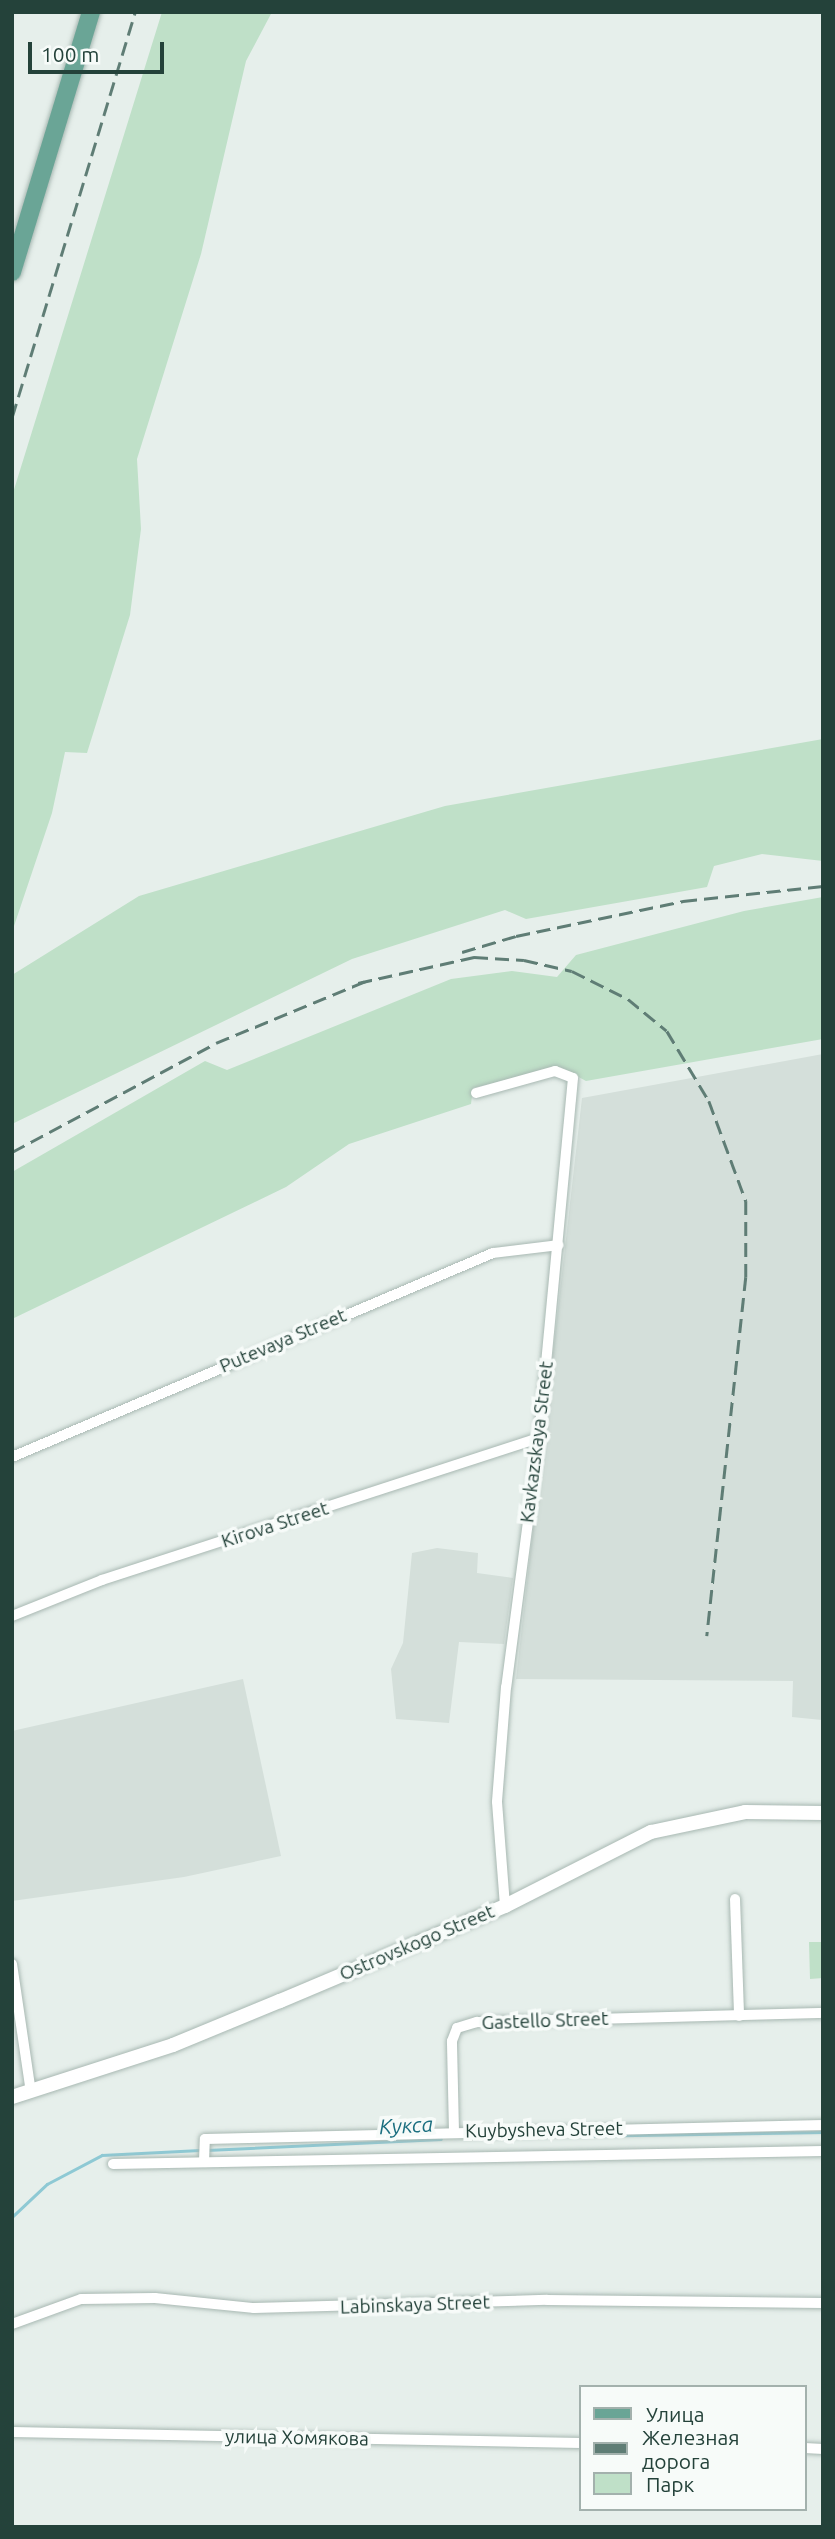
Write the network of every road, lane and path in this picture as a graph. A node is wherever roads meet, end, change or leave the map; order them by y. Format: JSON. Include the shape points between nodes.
{"nodes":[{"id":1,"x":91,"y":12,"type":"edge"},
{"id":2,"x":12,"y":272,"type":"edge"},
{"id":3,"x":476,"y":1093,"type":"dead end"},
{"id":4,"x":559,"y":1245,"type":"junction"},
{"id":5,"x":539,"y":1438,"type":"junction"},
{"id":6,"x":12,"y":1457,"type":"edge"},
{"id":7,"x":12,"y":1616,"type":"edge"},
{"id":8,"x":823,"y":1813,"type":"edge"},
{"id":9,"x":735,"y":1899,"type":"dead end"},
{"id":10,"x":505,"y":1906,"type":"junction"},
{"id":11,"x":12,"y":1964,"type":"edge"},
{"id":12,"x":823,"y":2013,"type":"edge"},
{"id":13,"x":738,"y":2017,"type":"junction"},
{"id":14,"x":31,"y":2093,"type":"junction"},
{"id":15,"x":12,"y":2097,"type":"edge"},
{"id":16,"x":823,"y":2125,"type":"edge"},
{"id":17,"x":454,"y":2132,"type":"junction"},
{"id":18,"x":823,"y":2151,"type":"edge"},
{"id":19,"x":204,"y":2154,"type":"junction"},
{"id":20,"x":114,"y":2164,"type":"dead end"},
{"id":21,"x":823,"y":2303,"type":"edge"},
{"id":22,"x":12,"y":2324,"type":"edge"},
{"id":23,"x":12,"y":2432,"type":"edge"},
{"id":24,"x":580,"y":2443,"type":"edge"}],
"edges":[{"from":1,"to":2,"type":"main road"},
{"from":3,"to":4,"type":"street","name":"Kavkazskaya Street","via":[[555,1071],[573,1078]]},
{"from":4,"to":5,"type":"street","name":"Kavkazskaya Street"},
{"from":4,"to":6,"type":"street","name":"Putevaya Street","via":[[493,1253]]},
{"from":5,"to":7,"type":"street","name":"Kirova Street","via":[[102,1580]]},
{"from":5,"to":10,"type":"street","name":"Kavkazskaya Street","via":[[506,1687],[499,1777]]},
{"from":8,"to":10,"type":"street","name":"Ostrovskogo Street","via":[[746,1812],[650,1832]]},
{"from":9,"to":13,"type":"street"},
{"from":10,"to":14,"type":"street","name":"Ostrovskogo Street","via":[[173,2045]]},
{"from":11,"to":14,"type":"street"},
{"from":12,"to":13,"type":"street","name":"Gastello Street"},
{"from":13,"to":17,"type":"street","name":"Gastello Street","via":[[477,2022],[457,2028],[452,2041]]},
{"from":14,"to":15,"type":"street","name":"Ostrovskogo Street"},
{"from":16,"to":17,"type":"street","name":"Kuybysheva Street"},
{"from":17,"to":19,"type":"street","name":"Kuybysheva Street","via":[[205,2139]]},
{"from":18,"to":19,"type":"street","name":"Kuybysheva Street"},
{"from":19,"to":20,"type":"street","name":"Kuybysheva Street"},
{"from":21,"to":22,"type":"street","name":"Labinskaya Street","via":[[547,2300],[254,2308],[155,2298],[93,2299],[44,2310]]},
{"from":23,"to":24,"type":"street","name":"улица Хомякова"}]}
